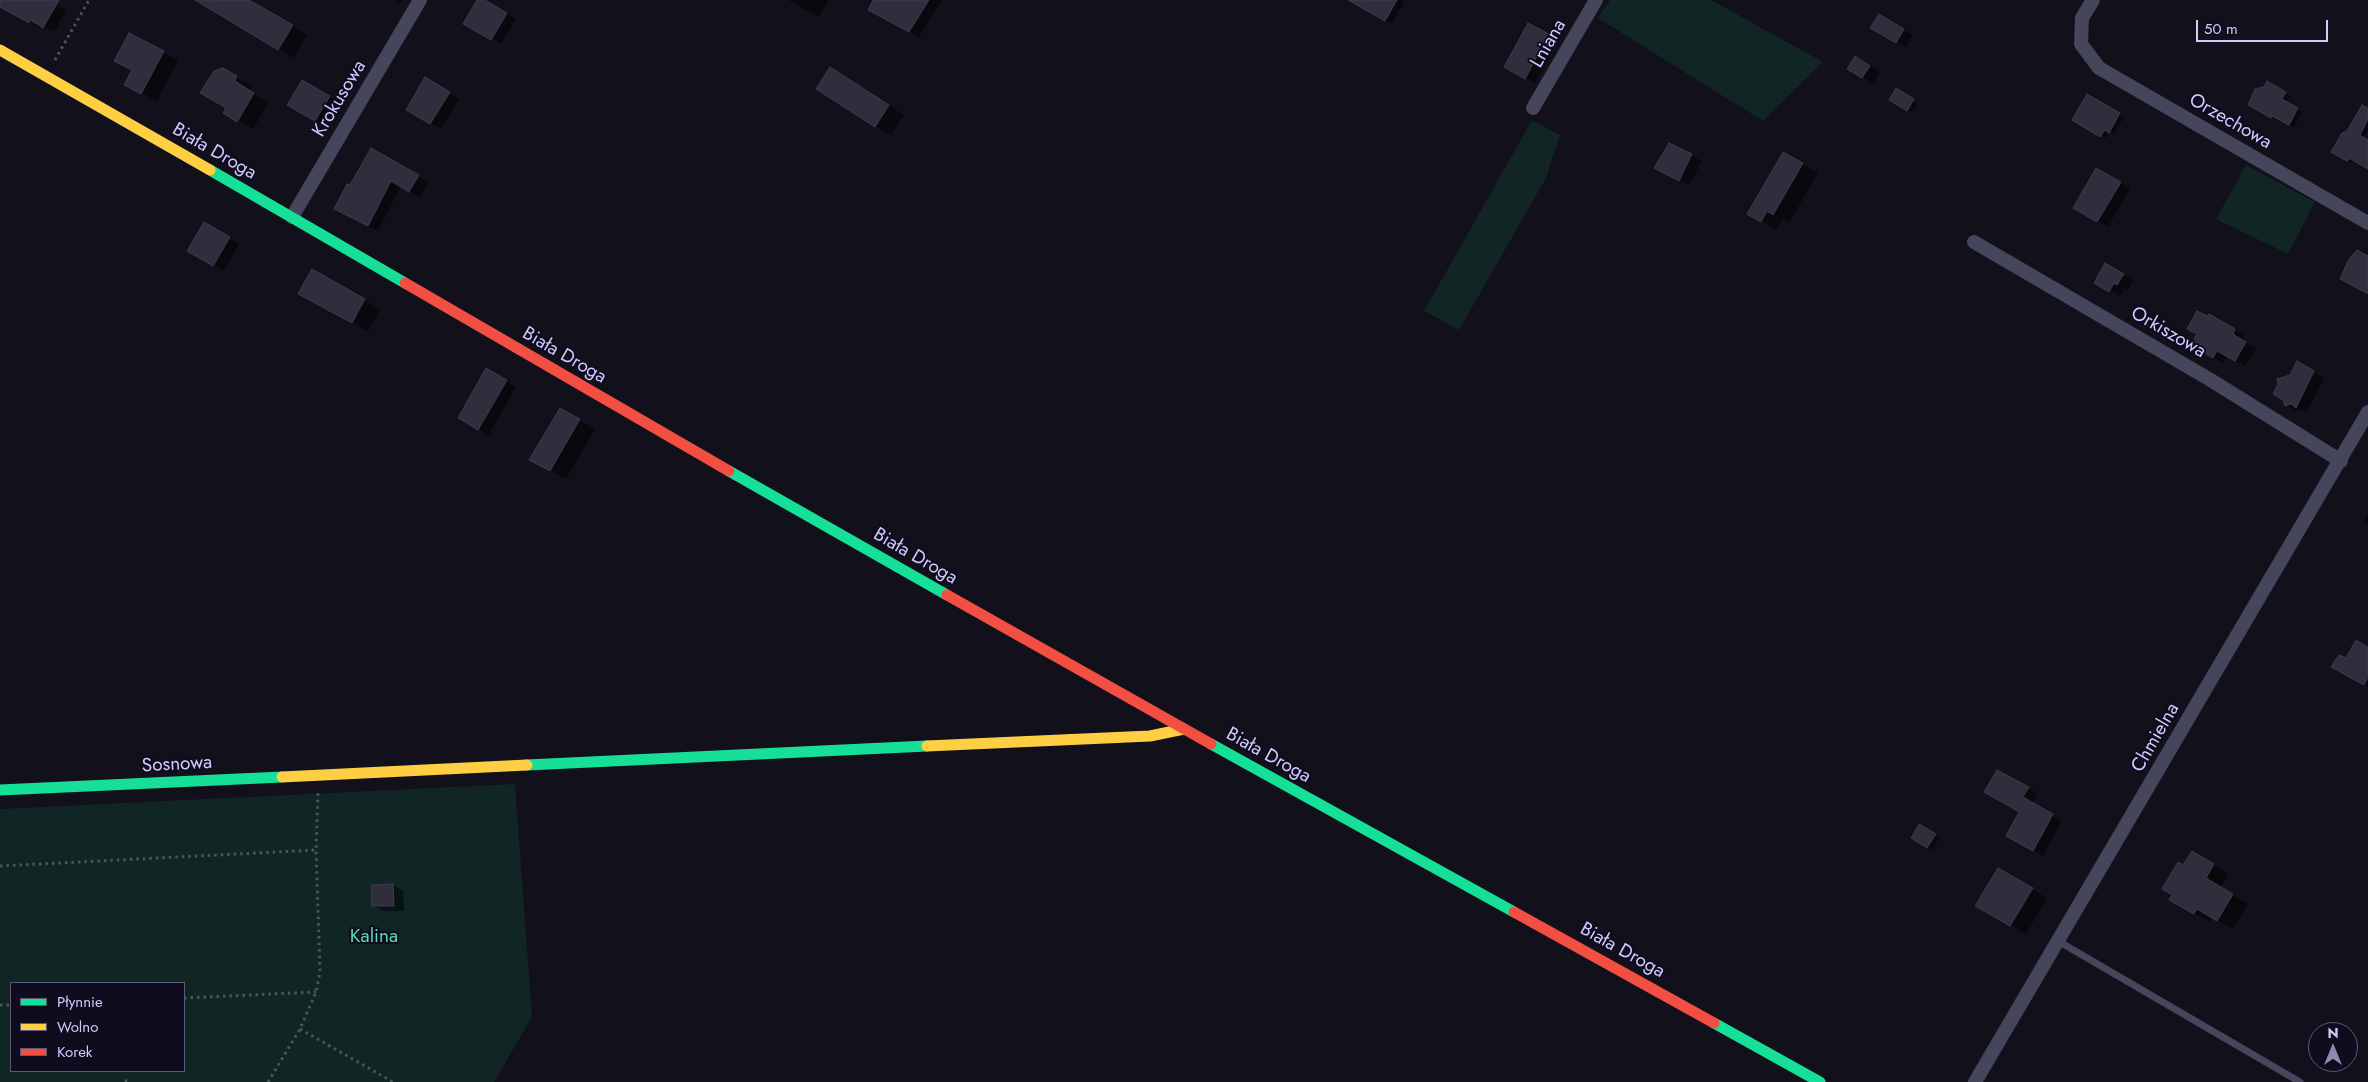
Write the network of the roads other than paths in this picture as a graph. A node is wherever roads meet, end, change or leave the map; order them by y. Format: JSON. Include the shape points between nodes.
{"nodes":[{"id":1,"x":420,"y":0,"type":"edge"},
{"id":2,"x":1596,"y":0,"type":"edge"},
{"id":3,"x":2093,"y":0,"type":"edge"},
{"id":4,"x":0,"y":50,"type":"edge"},
{"id":5,"x":1533,"y":108,"type":"dead end"},
{"id":6,"x":292,"y":217,"type":"junction"},
{"id":7,"x":2368,"y":223,"type":"edge"},
{"id":8,"x":1974,"y":242,"type":"dead end"},
{"id":9,"x":2368,"y":412,"type":"edge"},
{"id":10,"x":2341,"y":461,"type":"junction"},
{"id":11,"x":1184,"y":729,"type":"junction"},
{"id":12,"x":0,"y":790,"type":"edge"},
{"id":13,"x":2058,"y":941,"type":"junction"},
{"id":14,"x":1820,"y":1082,"type":"edge"},
{"id":15,"x":1975,"y":1082,"type":"edge"},
{"id":16,"x":2300,"y":1082,"type":"edge"}],
"edges":[{"from":1,"to":6,"type":"street","name":"Krokusowa"},
{"from":2,"to":5,"type":"street","name":"Lniana"},
{"from":3,"to":7,"type":"street","name":"Orzechowa","via":[[2082,18],[2081,44],[2099,68]]},
{"from":4,"to":6,"type":"street","name":"Biała Droga"},
{"from":6,"to":11,"type":"street","name":"Biała Droga","via":[[706,458]]},
{"from":8,"to":10,"type":"street","name":"Orkiszowa","via":[[2210,378]]},
{"from":9,"to":10,"type":"street","name":"Chmielna"},
{"from":10,"to":13,"type":"street","name":"Chmielna"},
{"from":11,"to":12,"type":"street","name":"Sosnowa","via":[[1150,736]]},
{"from":11,"to":14,"type":"street","name":"Biała Droga"},
{"from":13,"to":15,"type":"street","name":"Chmielna"},
{"from":13,"to":16,"type":"lane"}]}
